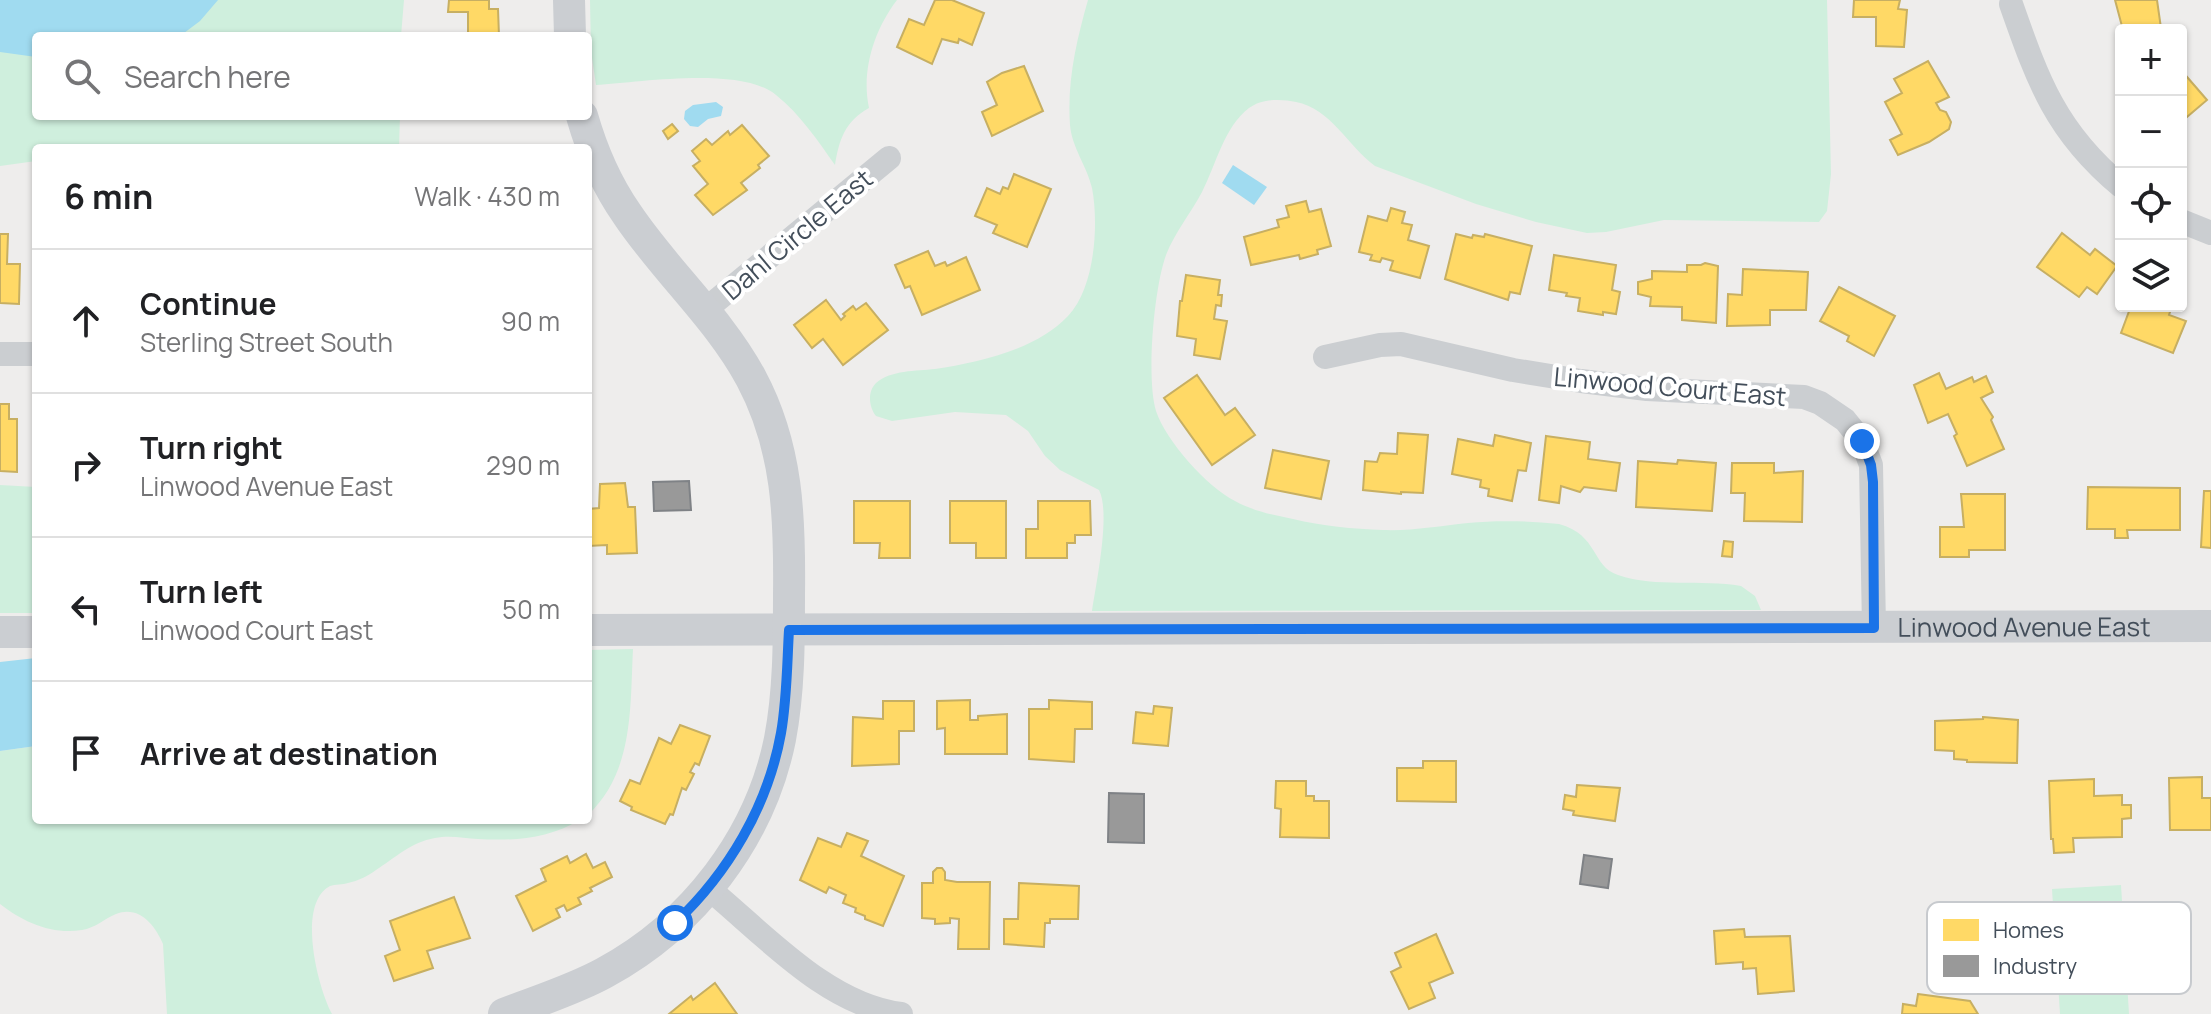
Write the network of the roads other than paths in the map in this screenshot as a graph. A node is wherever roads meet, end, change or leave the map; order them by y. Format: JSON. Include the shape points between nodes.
{"nodes":[{"id":1,"x":569,"y":0,"type":"edge"},
{"id":2,"x":2011,"y":4,"type":"dead end"},
{"id":3,"x":570,"y":32,"type":"edge"},
{"id":4,"x":583,"y":120,"type":"edge"},
{"id":5,"x":592,"y":144,"type":"edge"},
{"id":6,"x":592,"y":145,"type":"edge"},
{"id":7,"x":889,"y":158,"type":"dead end"},
{"id":8,"x":2115,"y":181,"type":"edge"},
{"id":9,"x":2187,"y":223,"type":"edge"},
{"id":10,"x":2211,"y":233,"type":"edge"},
{"id":11,"x":705,"y":310,"type":"junction"},
{"id":12,"x":0,"y":354,"type":"edge"},
{"id":13,"x":32,"y":354,"type":"edge"},
{"id":14,"x":1325,"y":357,"type":"dead end"},
{"id":15,"x":2211,"y":626,"type":"edge"},
{"id":16,"x":1874,"y":628,"type":"junction"},
{"id":17,"x":592,"y":630,"type":"edge"},
{"id":18,"x":789,"y":630,"type":"junction"},
{"id":19,"x":0,"y":632,"type":"edge"},
{"id":20,"x":32,"y":632,"type":"edge"},
{"id":21,"x":708,"y":888,"type":"junction"},
{"id":22,"x":504,"y":1014,"type":"edge"},
{"id":23,"x":901,"y":1014,"type":"edge"}],
"edges":[{"from":1,"to":3,"type":"street"},
{"from":2,"to":8,"type":"street","via":[[2049,102],[2087,155]]},
{"from":4,"to":5,"type":"street"},
{"from":6,"to":11,"type":"street","via":[[616,198]]},
{"from":7,"to":11,"type":"street","name":"Dahl Circle East"},
{"from":9,"to":10,"type":"street"},
{"from":11,"to":18,"type":"street","via":[[751,378],[778,446],[789,515]]},
{"from":12,"to":13,"type":"street"},
{"from":14,"to":16,"type":"street","name":"Linwood Court East","via":[[1401,344],[1569,379],[1647,389],[1794,395],[1820,403],[1851,426],[1871,465]]},
{"from":15,"to":16,"type":"street","name":"Linwood Avenue East"},
{"from":16,"to":18,"type":"street","name":"Linwood Avenue East"},
{"from":17,"to":18,"type":"street","name":"Linwood Avenue East"},
{"from":18,"to":21,"type":"street","via":[[776,756],[750,824]]},
{"from":19,"to":20,"type":"street"},
{"from":21,"to":22,"type":"street","via":[[675,923],[630,958]]},
{"from":21,"to":23,"type":"street","via":[[834,991],[875,1010]]}]}
